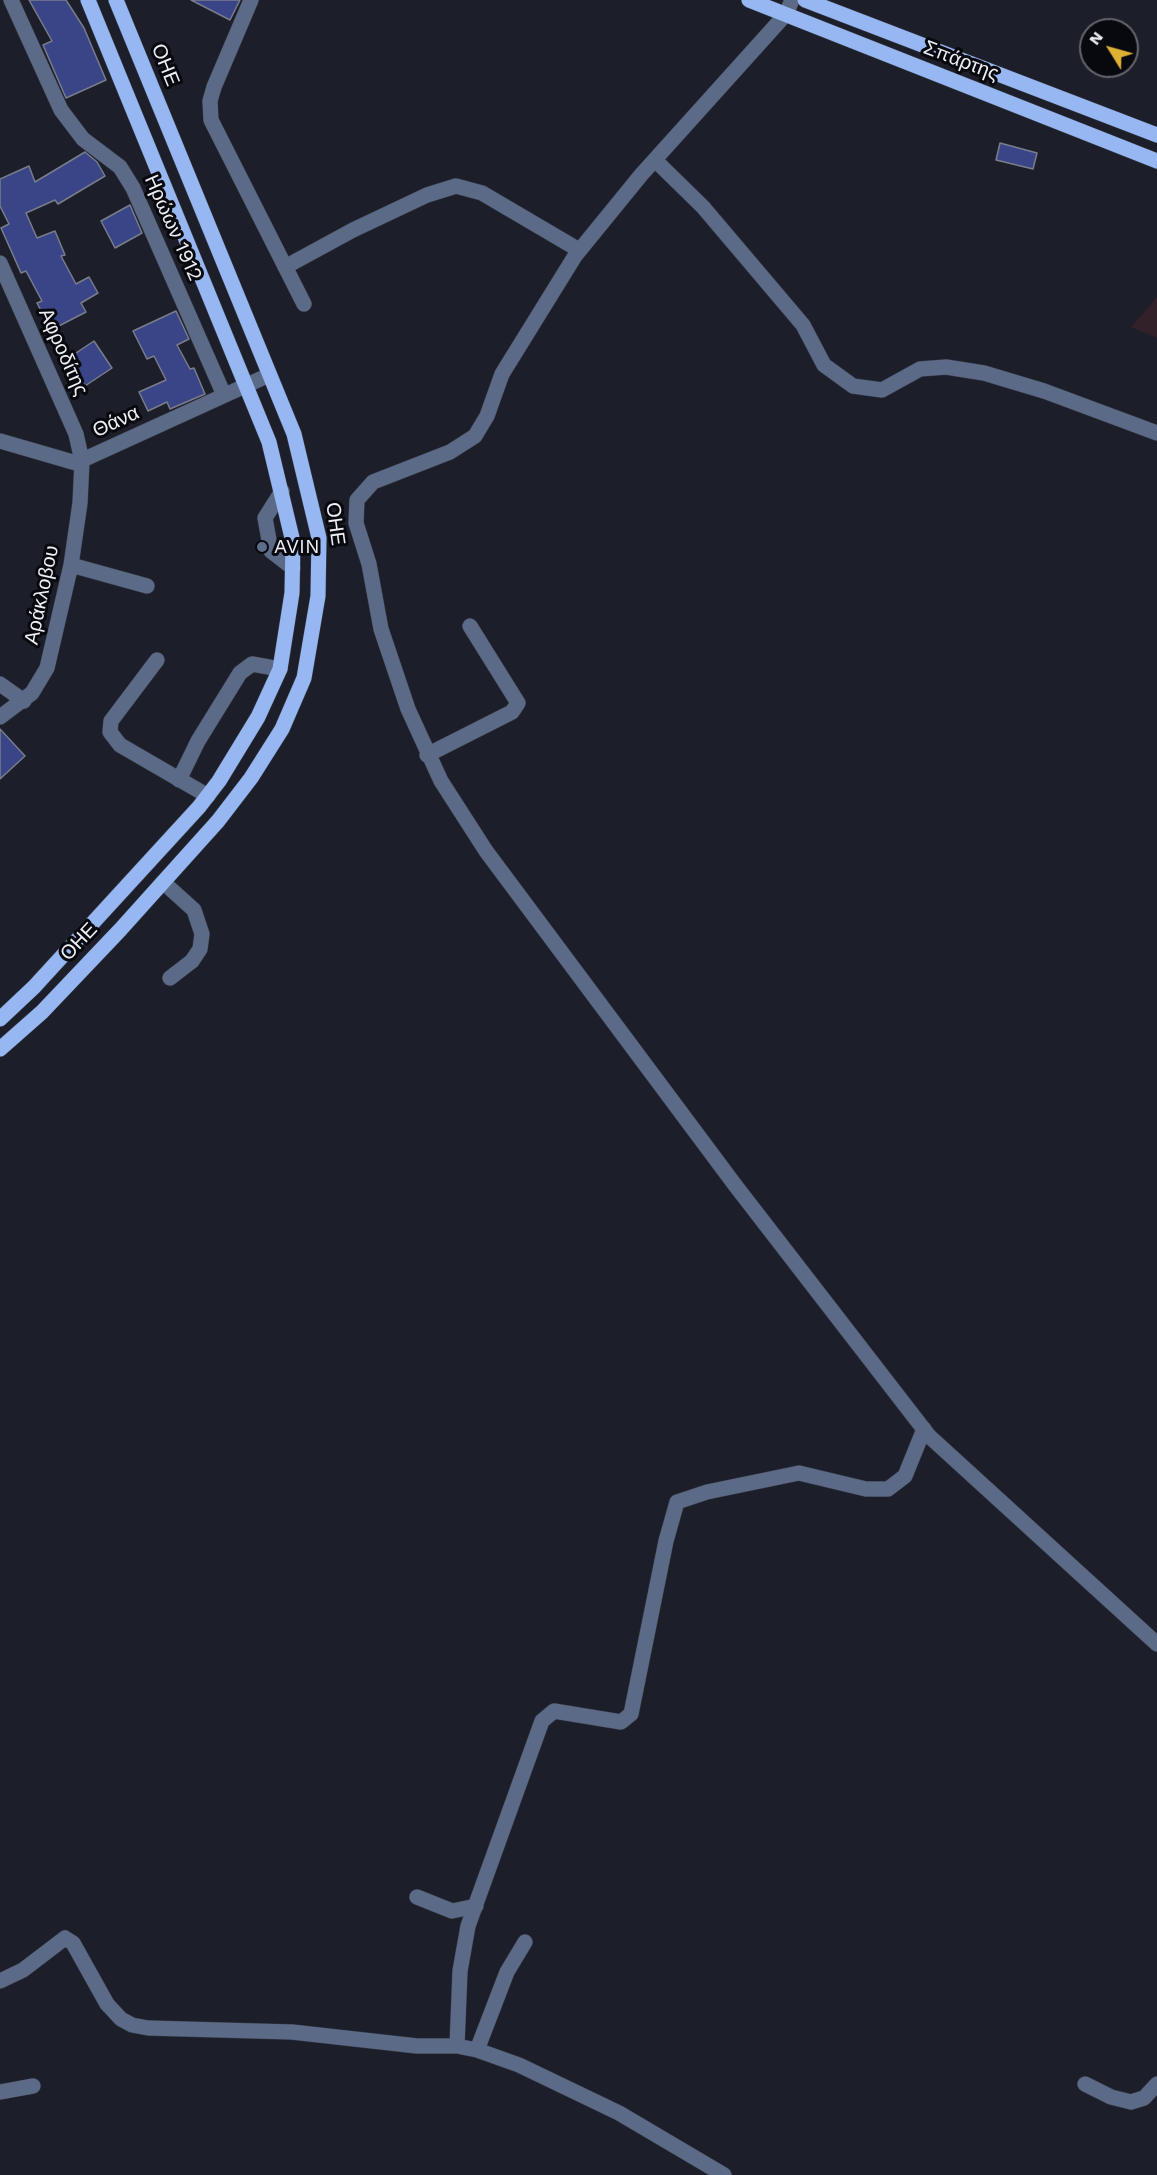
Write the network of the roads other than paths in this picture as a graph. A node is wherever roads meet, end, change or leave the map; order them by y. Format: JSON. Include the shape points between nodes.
{"nodes":[{"id":1,"x":11,"y":0,"type":"edge"},
{"id":2,"x":88,"y":0,"type":"edge"},
{"id":3,"x":116,"y":0,"type":"edge"},
{"id":4,"x":251,"y":0,"type":"edge"},
{"id":5,"x":749,"y":0,"type":"edge"},
{"id":6,"x":804,"y":0,"type":"edge"},
{"id":7,"x":789,"y":7,"type":"edge"},
{"id":8,"x":1157,"y":135,"type":"edge"},
{"id":9,"x":655,"y":159,"type":"junction"},
{"id":10,"x":1157,"y":161,"type":"edge"},
{"id":11,"x":579,"y":250,"type":"junction"},
{"id":12,"x":0,"y":263,"type":"edge"},
{"id":13,"x":285,"y":267,"type":"junction"},
{"id":14,"x":304,"y":304,"type":"dead end"},
{"id":15,"x":269,"y":375,"type":"junction"},
{"id":16,"x":245,"y":385,"type":"junction"},
{"id":17,"x":224,"y":395,"type":"junction"},
{"id":18,"x":1157,"y":433,"type":"edge"},
{"id":19,"x":0,"y":441,"type":"edge"},
{"id":20,"x":82,"y":461,"type":"junction"},
{"id":21,"x":282,"y":491,"type":"junction"},
{"id":22,"x":71,"y":565,"type":"junction"},
{"id":23,"x":293,"y":568,"type":"junction"},
{"id":24,"x":147,"y":586,"type":"dead end"},
{"id":25,"x":470,"y":626,"type":"dead end"},
{"id":26,"x":157,"y":660,"type":"dead end"},
{"id":27,"x":279,"y":669,"type":"junction"},
{"id":28,"x":0,"y":684,"type":"edge"},
{"id":29,"x":24,"y":701,"type":"junction"},
{"id":30,"x":0,"y":717,"type":"edge"},
{"id":31,"x":427,"y":755,"type":"junction"},
{"id":32,"x":179,"y":780,"type":"junction"},
{"id":33,"x":208,"y":796,"type":"junction"},
{"id":34,"x":163,"y":882,"type":"junction"},
{"id":35,"x":170,"y":978,"type":"dead end"},
{"id":36,"x":0,"y":1018,"type":"edge"},
{"id":37,"x":0,"y":1049,"type":"edge"},
{"id":38,"x":924,"y":1429,"type":"junction"},
{"id":39,"x":1157,"y":1644,"type":"edge"},
{"id":40,"x":417,"y":1897,"type":"dead end"},
{"id":41,"x":476,"y":1906,"type":"junction"},
{"id":42,"x":525,"y":1942,"type":"dead end"},
{"id":43,"x":0,"y":1980,"type":"edge"},
{"id":44,"x":457,"y":2046,"type":"junction"},
{"id":45,"x":477,"y":2050,"type":"junction"},
{"id":46,"x":1085,"y":2084,"type":"dead end"},
{"id":47,"x":1157,"y":2084,"type":"edge"},
{"id":48,"x":33,"y":2086,"type":"dead end"},
{"id":49,"x":0,"y":2092,"type":"edge"},
{"id":50,"x":724,"y":2175,"type":"edge"}],
"edges":[{"from":1,"to":17,"type":"street","name":"Ηρώων 1912","via":[[61,110],[83,139],[120,167],[133,188]]},
{"from":2,"to":16,"type":"main road","name":"ΟΗΕ"},
{"from":3,"to":15,"type":"main road","name":"ΟΗΕ"},
{"from":4,"to":13,"type":"street","via":[[214,87],[210,110],[219,137]]},
{"from":5,"to":7,"type":"main road","name":"Σπάρτης"},
{"from":6,"to":8,"type":"main road","name":"Σπάρτης"},
{"from":7,"to":9,"type":"street"},
{"from":7,"to":10,"type":"main road","name":"Σπάρτης"},
{"from":9,"to":11,"type":"street"},
{"from":9,"to":18,"type":"street","via":[[703,207],[803,325],[824,365],[853,386],[882,390],[920,369],[975,371],[1044,391]]},
{"from":11,"to":13,"type":"street","via":[[482,193],[456,186],[363,225]]},
{"from":11,"to":31,"type":"street","via":[[502,374],[487,416],[475,436],[450,452],[373,482],[357,500],[356,523],[369,564],[381,629]]},
{"from":12,"to":20,"type":"street","name":"Αφροδίτης","via":[[81,446]]},
{"from":13,"to":14,"type":"street"},
{"from":15,"to":16,"type":"street","name":"Θάνα"},
{"from":15,"to":34,"type":"main road","name":"ΟΗΕ","via":[[294,434],[319,538],[318,596],[311,652],[294,704],[267,755],[218,821]]},
{"from":16,"to":17,"type":"street","name":"Θάνα"},
{"from":16,"to":21,"type":"main road","name":"ΟΗΕ","via":[[269,442]]},
{"from":17,"to":20,"type":"street","name":"Θάνα"},
{"from":19,"to":20,"type":"street","name":"Θάνα","via":[[70,463]]},
{"from":20,"to":22,"type":"street","name":"Αράκλοβου"},
{"from":21,"to":23,"type":"main road","name":"ΟΗΕ"},
{"from":21,"to":23,"type":"street","via":[[265,518],[271,551]]},
{"from":22,"to":24,"type":"street"},
{"from":22,"to":29,"type":"street","name":"Αράκλοβου","via":[[47,668]]},
{"from":23,"to":27,"type":"main road","name":"ΟΗΕ","via":[[289,620]]},
{"from":25,"to":31,"type":"street","via":[[518,703],[512,712]]},
{"from":26,"to":32,"type":"street","via":[[111,721],[110,732],[120,745]]},
{"from":27,"to":32,"type":"street","via":[[252,664],[240,673]]},
{"from":27,"to":33,"type":"main road","name":"ΟΗΕ","via":[[258,717]]},
{"from":28,"to":29,"type":"street"},
{"from":29,"to":30,"type":"street","name":"Αράκλοβου"},
{"from":31,"to":38,"type":"street","via":[[455,806],[486,850],[735,1185]]},
{"from":32,"to":33,"type":"street"},
{"from":33,"to":36,"type":"main road","name":"ΟΗΕ","via":[[34,987]]},
{"from":34,"to":35,"type":"street","via":[[194,910],[202,934],[200,949],[192,961]]},
{"from":34,"to":37,"type":"main road","name":"ΟΗΕ","via":[[42,1012]]},
{"from":38,"to":39,"type":"street"},
{"from":38,"to":41,"type":"street","via":[[905,1476],[888,1490],[866,1489],[799,1473],[677,1502],[631,1714],[621,1722],[561,1712],[545,1716]]},
{"from":40,"to":41,"type":"street","via":[[452,1911]]},
{"from":41,"to":44,"type":"street","via":[[459,1971]]},
{"from":42,"to":45,"type":"street","via":[[507,1972]]},
{"from":43,"to":44,"type":"street","via":[[23,1970],[66,1938],[73,1943],[107,2004],[132,2025],[292,2032],[417,2046]]},
{"from":44,"to":45,"type":"street"},
{"from":45,"to":50,"type":"street","via":[[519,2065],[619,2113]]},
{"from":46,"to":47,"type":"street","via":[[1131,2102],[1144,2098]]},
{"from":48,"to":49,"type":"street"}]}
